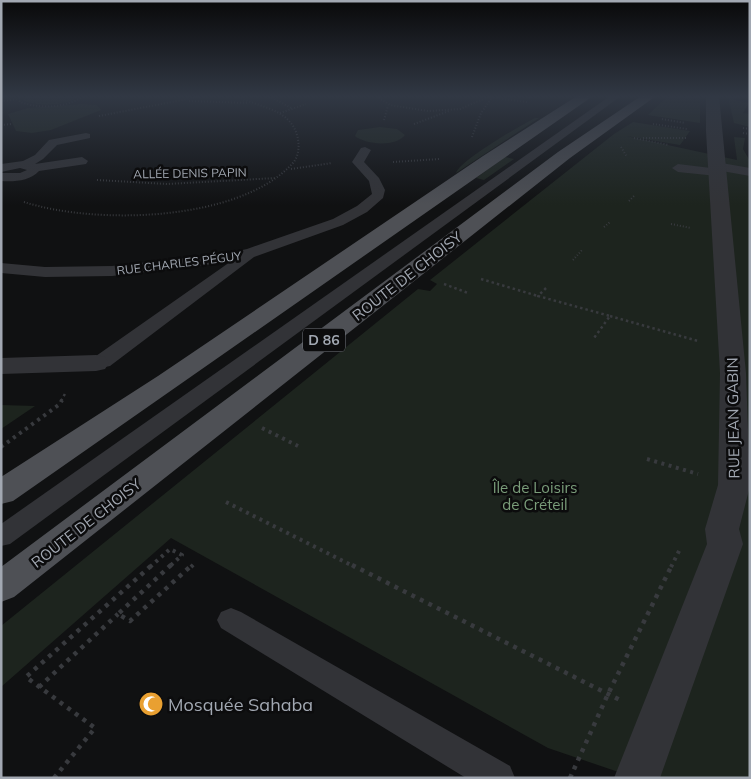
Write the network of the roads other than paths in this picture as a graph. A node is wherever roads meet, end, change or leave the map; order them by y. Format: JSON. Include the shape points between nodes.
{"nodes":[{"id":1,"x":528,"y":132,"type":"edge"},
{"id":2,"x":565,"y":132,"type":"edge"},
{"id":3,"x":596,"y":132,"type":"edge"},
{"id":4,"x":703,"y":132,"type":"edge"},
{"id":5,"x":86,"y":136,"type":"dead end"},
{"id":6,"x":365,"y":150,"type":"dead end"},
{"id":7,"x":82,"y":161,"type":"dead end"},
{"id":8,"x":30,"y":166,"type":"junction"},
{"id":9,"x":1,"y":168,"type":"edge"},
{"id":10,"x":678,"y":168,"type":"dead end"},
{"id":11,"x":716,"y":169,"type":"junction"},
{"id":12,"x":750,"y":172,"type":"edge"},
{"id":13,"x":1,"y":177,"type":"edge"},
{"id":14,"x":251,"y":253,"type":"junction"},
{"id":15,"x":1,"y":268,"type":"edge"},
{"id":16,"x":96,"y":363,"type":"joint"},
{"id":17,"x":1,"y":366,"type":"edge"},
{"id":18,"x":1,"y":493,"type":"edge"},
{"id":19,"x":1,"y":537,"type":"edge"},
{"id":20,"x":1,"y":588,"type":"edge"},
{"id":21,"x":231,"y":620,"type":"dead end"},
{"id":22,"x":498,"y":778,"type":"edge"},
{"id":23,"x":638,"y":778,"type":"edge"}],
"edges":[{"from":1,"to":18,"type":"main road","via":[[168,382]]},
{"from":2,"to":19,"type":"lane","name":"ROUTE DE CHOISY"},
{"from":3,"to":20,"type":"main road","name":"ROUTE DE CHOISY","number":"D 86"},
{"from":4,"to":11,"type":"street","name":"RUE JEAN GABIN"},
{"from":5,"to":8,"type":"lane","via":[[53,142]]},
{"from":6,"to":14,"type":"lane","name":"RUE CHARLES PÉGUY","via":[[358,162],[376,180],[378,187],[378,195],[371,202],[338,222]]},
{"from":7,"to":8,"type":"lane"},
{"from":8,"to":9,"type":"lane"},
{"from":8,"to":13,"type":"lane","via":[[32,172],[22,176]]},
{"from":10,"to":11,"type":"lane"},
{"from":11,"to":12,"type":"lane"},
{"from":11,"to":23,"type":"street","name":"RUE JEAN GABIN","via":[[733,382],[734,485],[722,529],[725,544]]},
{"from":14,"to":15,"type":"lane","name":"RUE CHARLES PÉGUY","via":[[112,271],[45,272]]},
{"from":14,"to":16,"type":"lane","via":[[103,362]]},
{"from":16,"to":17,"type":"street"},
{"from":21,"to":22,"type":"lane"}]}
